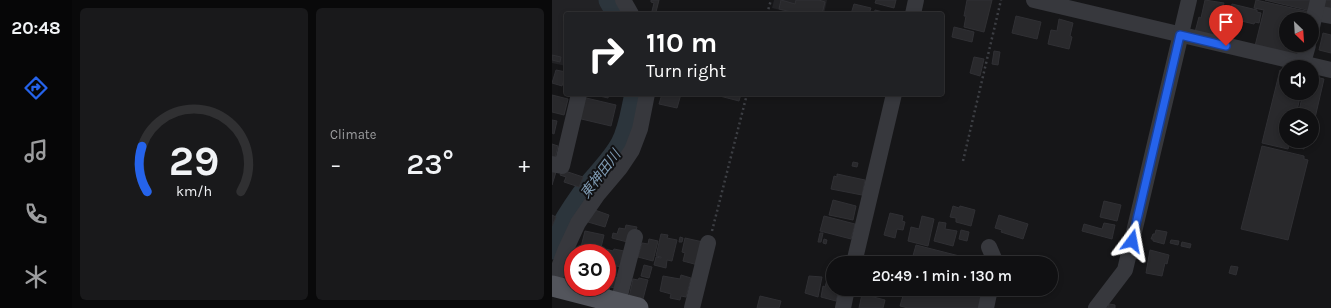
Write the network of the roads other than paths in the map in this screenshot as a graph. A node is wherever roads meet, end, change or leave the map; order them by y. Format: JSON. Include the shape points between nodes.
{"nodes":[{"id":1,"x":623,"y":0,"type":"edge"},
{"id":2,"x":916,"y":0,"type":"edge"},
{"id":3,"x":1034,"y":0,"type":"edge"},
{"id":4,"x":1189,"y":0,"type":"edge"},
{"id":5,"x":630,"y":12,"type":"edge"},
{"id":6,"x":913,"y":12,"type":"edge"},
{"id":7,"x":1319,"y":14,"type":"edge"},
{"id":8,"x":1331,"y":16,"type":"edge"},
{"id":9,"x":1180,"y":35,"type":"junction"},
{"id":10,"x":1286,"y":60,"type":"edge"},
{"id":11,"x":1319,"y":67,"type":"edge"},
{"id":12,"x":1331,"y":70,"type":"edge"},
{"id":13,"x":580,"y":96,"type":"edge"},
{"id":14,"x":647,"y":96,"type":"edge"},
{"id":15,"x":894,"y":96,"type":"edge"},
{"id":16,"x":552,"y":164,"type":"edge"},
{"id":17,"x":635,"y":237,"type":"dead end"},
{"id":18,"x":708,"y":243,"type":"road end"},
{"id":19,"x":988,"y":247,"type":"dead end"},
{"id":20,"x":856,"y":256,"type":"edge"},
{"id":21,"x":992,"y":256,"type":"edge"},
{"id":22,"x":552,"y":286,"type":"edge"},
{"id":23,"x":846,"y":296,"type":"edge"},
{"id":24,"x":989,"y":296,"type":"edge"},
{"id":25,"x":628,"y":306,"type":"edge"},
{"id":26,"x":692,"y":308,"type":"edge"},
{"id":27,"x":843,"y":308,"type":"edge"},
{"id":28,"x":986,"y":308,"type":"edge"},
{"id":29,"x":1096,"y":308,"type":"edge"}],
"edges":[{"from":1,"to":5,"type":"street"},
{"from":2,"to":6,"type":"street"},
{"from":3,"to":9,"type":"street"},
{"from":4,"to":9,"type":"street"},
{"from":7,"to":8,"type":"street"},
{"from":9,"to":10,"type":"street"},
{"from":9,"to":29,"type":"street","via":[[1125,270]]},
{"from":11,"to":12,"type":"street"},
{"from":13,"to":16,"type":"street","via":[[562,166]]},
{"from":14,"to":22,"type":"street","via":[[640,129],[632,150],[578,223]]},
{"from":15,"to":20,"type":"street"},
{"from":17,"to":25,"type":"street"},
{"from":18,"to":26,"type":"street"},
{"from":19,"to":21,"type":"street"},
{"from":22,"to":25,"type":"main road"},
{"from":23,"to":27,"type":"street"},
{"from":24,"to":28,"type":"street"}]}
